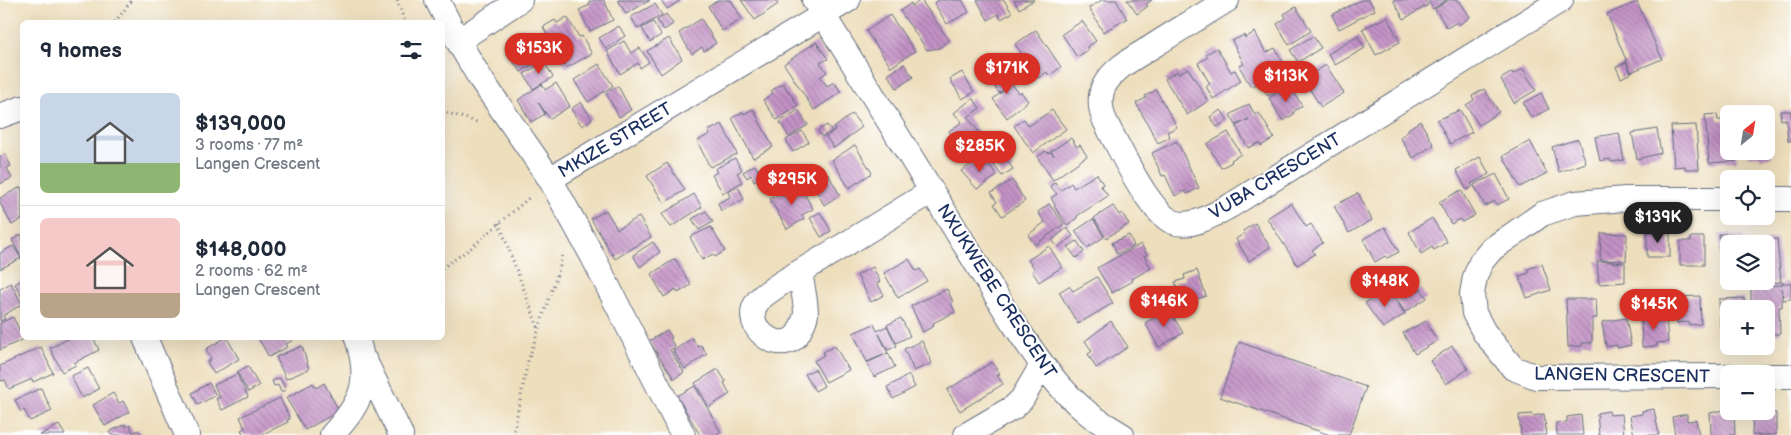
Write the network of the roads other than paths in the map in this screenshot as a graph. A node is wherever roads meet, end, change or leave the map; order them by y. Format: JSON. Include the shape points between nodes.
{"nodes":[{"id":1,"x":437,"y":0,"type":"edge"},
{"id":2,"x":520,"y":0,"type":"edge"},
{"id":3,"x":848,"y":0,"type":"edge"},
{"id":4,"x":1227,"y":0,"type":"edge"},
{"id":5,"x":1561,"y":0,"type":"edge"},
{"id":6,"x":819,"y":8,"type":"edge"},
{"id":7,"x":458,"y":41,"type":"junction"},
{"id":8,"x":20,"y":109,"type":"edge"},
{"id":9,"x":0,"y":116,"type":"edge"},
{"id":10,"x":550,"y":179,"type":"junction"},
{"id":11,"x":932,"y":191,"type":"junction"},
{"id":12,"x":1720,"y":199,"type":"edge"},
{"id":13,"x":1775,"y":199,"type":"edge"},
{"id":14,"x":1791,"y":199,"type":"edge"},
{"id":15,"x":800,"y":272,"type":"dead end"},
{"id":16,"x":146,"y":340,"type":"edge"},
{"id":17,"x":360,"y":347,"type":"edge"},
{"id":18,"x":1042,"y":365,"type":"junction"},
{"id":19,"x":1720,"y":376,"type":"edge"},
{"id":20,"x":1775,"y":376,"type":"edge"},
{"id":21,"x":1791,"y":376,"type":"edge"},
{"id":22,"x":188,"y":435,"type":"edge"},
{"id":23,"x":332,"y":435,"type":"edge"},
{"id":24,"x":401,"y":435,"type":"edge"},
{"id":25,"x":683,"y":435,"type":"edge"},
{"id":26,"x":966,"y":435,"type":"edge"},
{"id":27,"x":1122,"y":435,"type":"edge"}],
"edges":[{"from":1,"to":7,"type":"street","name":"MKIZE STREET"},
{"from":2,"to":7,"type":"street"},
{"from":3,"to":6,"type":"street","name":"MKIZE STREET"},
{"from":4,"to":5,"type":"street","name":"VUBA CRESCENT","via":[[1132,59],[1112,74],[1103,87],[1102,113],[1121,153],[1156,208],[1174,222],[1197,221],[1230,206]]},
{"from":6,"to":10,"type":"street","name":"MKIZE STREET"},
{"from":6,"to":11,"type":"street","name":"NXUKWEBE CRESCENT"},
{"from":7,"to":10,"type":"street","name":"MKIZE STREET"},
{"from":8,"to":9,"type":"street"},
{"from":10,"to":25,"type":"street"},
{"from":11,"to":15,"type":"street"},
{"from":11,"to":18,"type":"street","name":"NXUKWEBE CRESCENT"},
{"from":12,"to":19,"type":"street","name":"LANGEN CRESCENT","via":[[1626,199],[1575,202],[1560,207],[1542,214],[1492,249],[1475,277],[1472,294],[1474,313],[1484,332],[1513,368],[1523,374],[1536,378]]},
{"from":13,"to":14,"type":"street"},
{"from":16,"to":22,"type":"street"},
{"from":17,"to":23,"type":"street","via":[[365,374],[359,396],[345,421]]},
{"from":17,"to":24,"type":"street"},
{"from":18,"to":26,"type":"street","via":[[1014,407]]},
{"from":18,"to":27,"type":"street","name":"NXUKWEBE CRESCENT","via":[[1089,414]]},
{"from":20,"to":21,"type":"street"}]}
